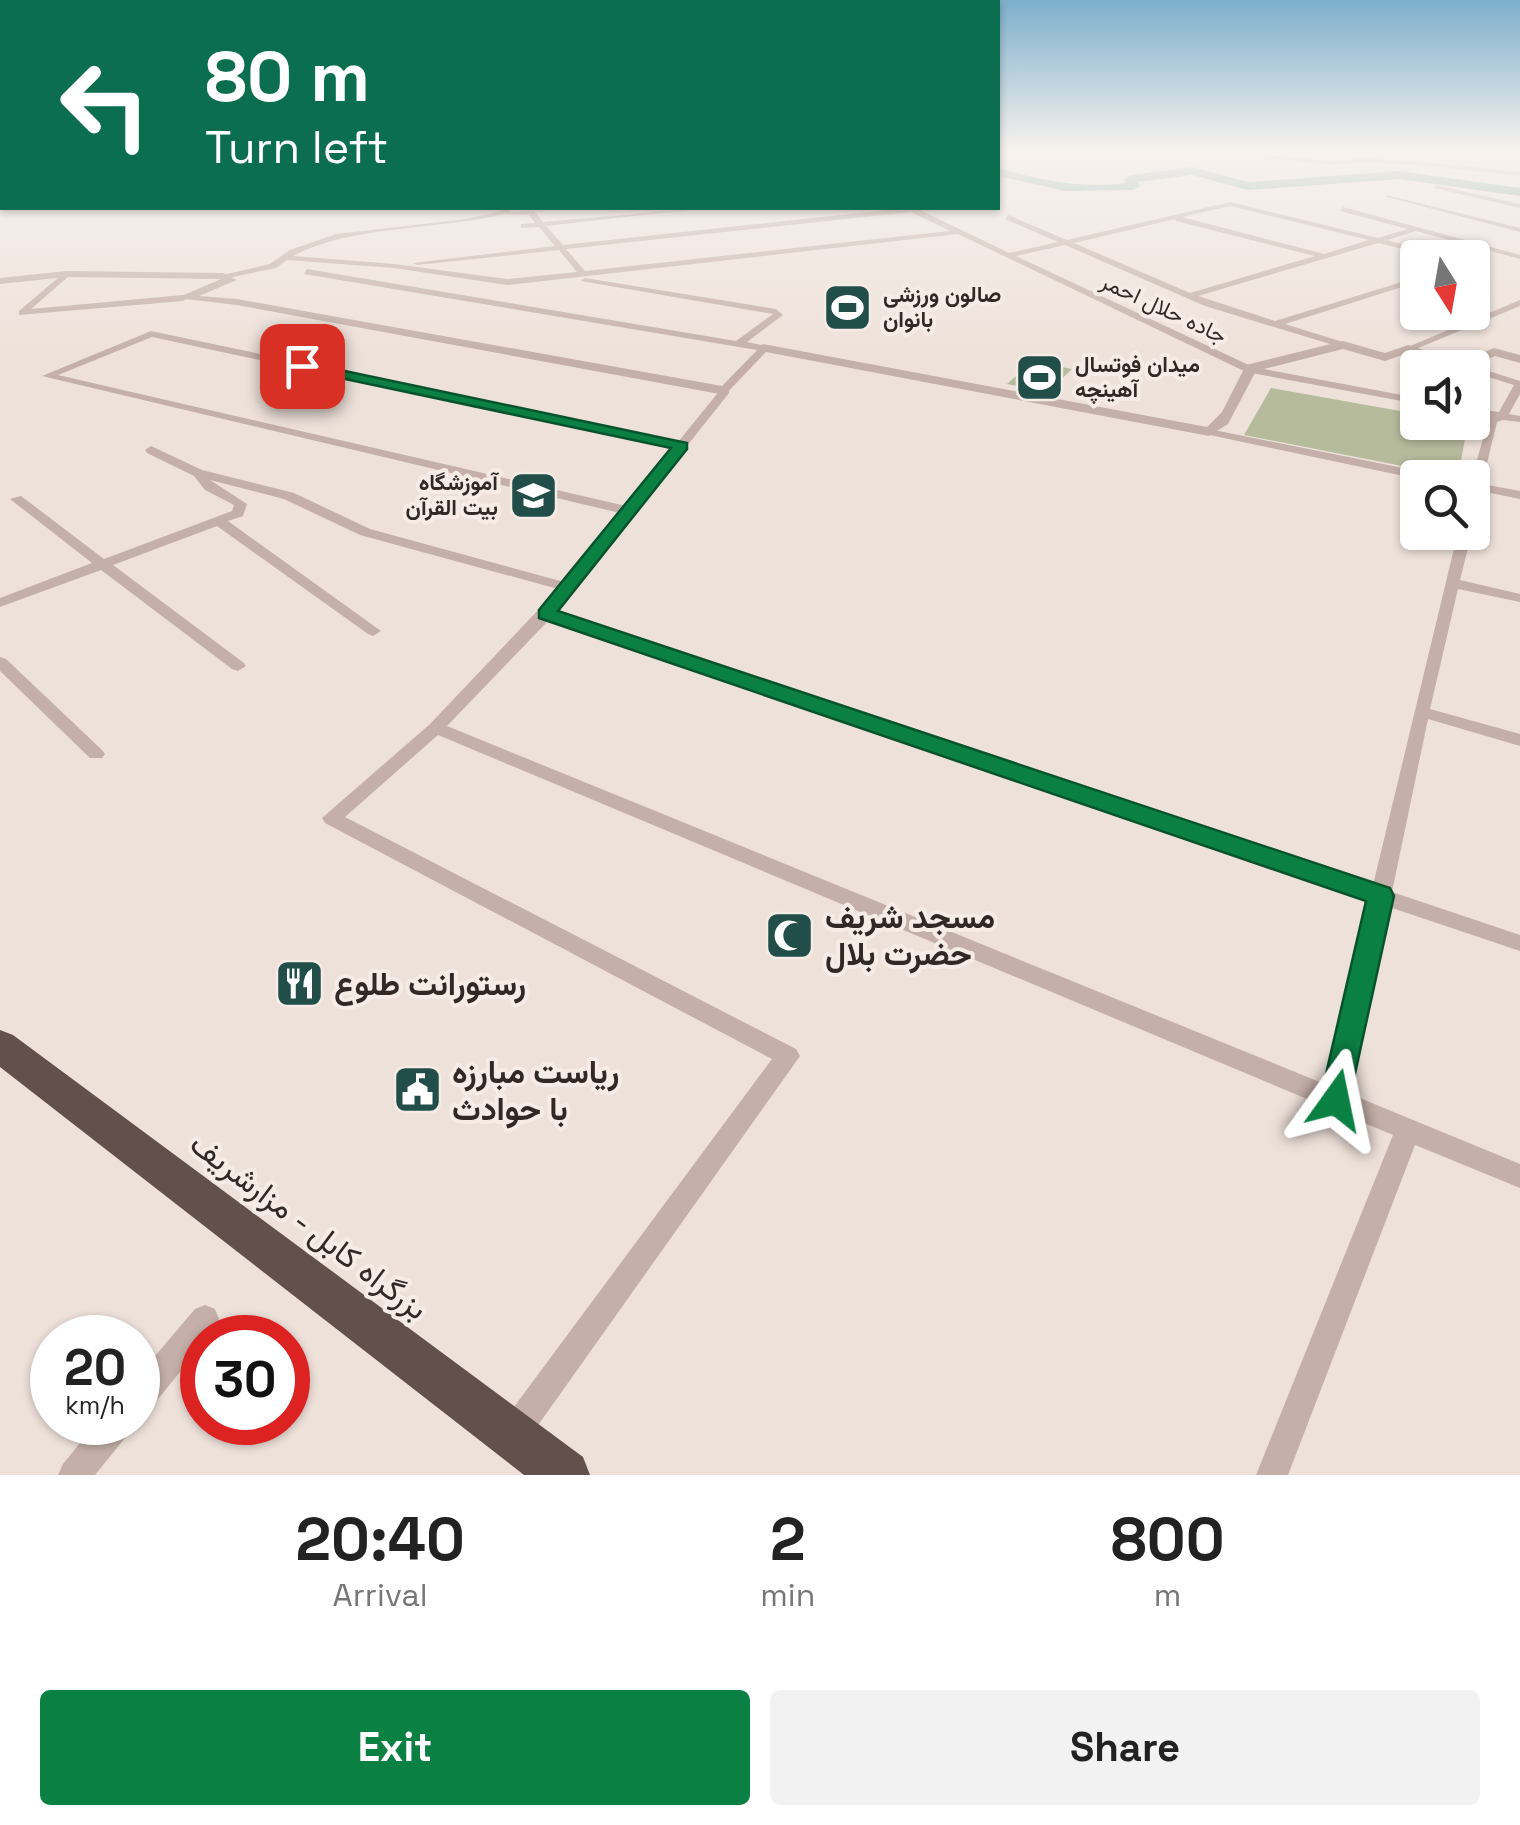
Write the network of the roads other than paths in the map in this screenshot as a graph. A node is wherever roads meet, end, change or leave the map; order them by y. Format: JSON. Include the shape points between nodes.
{"nodes":[{"id":1,"x":476,"y":219,"type":"edge"},
{"id":2,"x":537,"y":219,"type":"edge"},
{"id":3,"x":593,"y":219,"type":"edge"},
{"id":4,"x":821,"y":219,"type":"edge"},
{"id":5,"x":931,"y":219,"type":"edge"},
{"id":6,"x":1012,"y":219,"type":"edge"},
{"id":7,"x":1170,"y":219,"type":"edge"},
{"id":8,"x":1177,"y":219,"type":"edge"},
{"id":9,"x":1291,"y":219,"type":"edge"},
{"id":10,"x":1381,"y":219,"type":"edge"},
{"id":11,"x":1477,"y":219,"type":"edge"},
{"id":12,"x":542,"y":224,"type":"junction"},
{"id":13,"x":524,"y":226,"type":"dead end"},
{"id":14,"x":1416,"y":228,"type":"junction"},
{"id":15,"x":1520,"y":230,"type":"edge"},
{"id":16,"x":958,"y":232,"type":"junction"},
{"id":17,"x":1378,"y":240,"type":"junction"},
{"id":18,"x":1068,"y":242,"type":"junction"},
{"id":19,"x":1400,"y":245,"type":"edge"},
{"id":20,"x":1520,"y":246,"type":"edge"},
{"id":21,"x":563,"y":247,"type":"junction"},
{"id":22,"x":1501,"y":252,"type":"junction"},
{"id":23,"x":1490,"y":255,"type":"edge"},
{"id":24,"x":1008,"y":256,"type":"junction"},
{"id":25,"x":1324,"y":256,"type":"junction"},
{"id":26,"x":1520,"y":257,"type":"edge"},
{"id":27,"x":289,"y":258,"type":"junction"},
{"id":28,"x":394,"y":266,"type":"junction"},
{"id":29,"x":306,"y":272,"type":"dead end"},
{"id":30,"x":66,"y":274,"type":"junction"},
{"id":31,"x":584,"y":275,"type":"junction"},
{"id":32,"x":223,"y":276,"type":"junction"},
{"id":33,"x":565,"y":278,"type":"junction"},
{"id":34,"x":0,"y":281,"type":"edge"},
{"id":35,"x":1400,"y":285,"type":"edge"},
{"id":36,"x":1190,"y":296,"type":"junction"},
{"id":37,"x":184,"y":298,"type":"junction"},
{"id":38,"x":1520,"y":303,"type":"edge"},
{"id":39,"x":1499,"y":312,"type":"junction"},
{"id":40,"x":1520,"y":317,"type":"edge"},
{"id":41,"x":1276,"y":325,"type":"junction"},
{"id":42,"x":738,"y":344,"type":"junction"},
{"id":43,"x":1344,"y":345,"type":"junction"},
{"id":44,"x":763,"y":348,"type":"junction"},
{"id":45,"x":1408,"y":349,"type":"junction"},
{"id":46,"x":1411,"y":350,"type":"edge"},
{"id":47,"x":1490,"y":354,"type":"edge"},
{"id":48,"x":1520,"y":358,"type":"edge"},
{"id":49,"x":1250,"y":370,"type":"junction"},
{"id":50,"x":1490,"y":375,"type":"edge"},
{"id":51,"x":725,"y":391,"type":"junction"},
{"id":52,"x":1400,"y":398,"type":"edge"},
{"id":53,"x":1490,"y":414,"type":"edge"},
{"id":54,"x":1502,"y":416,"type":"junction"},
{"id":55,"x":1520,"y":419,"type":"edge"},
{"id":56,"x":1209,"y":432,"type":"junction"},
{"id":57,"x":681,"y":446,"type":"junction"},
{"id":58,"x":152,"y":450,"type":"dead end"},
{"id":59,"x":1482,"y":460,"type":"edge"},
{"id":60,"x":1400,"y":471,"type":"edge"},
{"id":61,"x":198,"y":473,"type":"junction"},
{"id":62,"x":1490,"y":492,"type":"edge"},
{"id":63,"x":1520,"y":495,"type":"edge"},
{"id":64,"x":16,"y":499,"type":"dead end"},
{"id":65,"x":629,"y":511,"type":"junction"},
{"id":66,"x":218,"y":520,"type":"junction"},
{"id":67,"x":1461,"y":550,"type":"edge"},
{"id":68,"x":104,"y":563,"type":"junction"},
{"id":69,"x":1453,"y":583,"type":"junction"},
{"id":70,"x":568,"y":587,"type":"junction"},
{"id":71,"x":1520,"y":598,"type":"edge"},
{"id":72,"x":0,"y":604,"type":"edge"},
{"id":73,"x":546,"y":614,"type":"junction"},
{"id":74,"x":373,"y":631,"type":"dead end"},
{"id":75,"x":0,"y":662,"type":"edge"},
{"id":76,"x":238,"y":666,"type":"dead end"},
{"id":77,"x":1421,"y":712,"type":"junction"},
{"id":78,"x":436,"y":728,"type":"junction"},
{"id":79,"x":1520,"y":740,"type":"edge"},
{"id":80,"x":96,"y":754,"type":"dead end"},
{"id":81,"x":1381,"y":896,"type":"junction"},
{"id":82,"x":1520,"y":944,"type":"edge"},
{"id":83,"x":0,"y":1046,"type":"edge"},
{"id":84,"x":1336,"y":1100,"type":"junction"},
{"id":85,"x":1408,"y":1130,"type":"junction"},
{"id":86,"x":1520,"y":1176,"type":"edge"},
{"id":87,"x":180,"y":1349,"type":"edge"},
{"id":88,"x":160,"y":1373,"type":"edge"},
{"id":89,"x":512,"y":1434,"type":"junction"},
{"id":90,"x":99,"y":1445,"type":"edge"},
{"id":91,"x":74,"y":1475,"type":"edge"},
{"id":92,"x":565,"y":1475,"type":"edge"},
{"id":93,"x":1272,"y":1475,"type":"edge"}],
"edges":[{"from":1,"to":27,"type":"street","via":[[350,233]]},
{"from":2,"to":12,"type":"street"},
{"from":3,"to":12,"type":"street"},
{"from":4,"to":21,"type":"street"},
{"from":5,"to":16,"type":"street","name":"جاده حلال احمر"},
{"from":6,"to":18,"type":"street"},
{"from":7,"to":18,"type":"street"},
{"from":8,"to":25,"type":"street"},
{"from":9,"to":17,"type":"street"},
{"from":10,"to":14,"type":"street"},
{"from":11,"to":15,"type":"street"},
{"from":12,"to":13,"type":"street"},
{"from":12,"to":21,"type":"street"},
{"from":14,"to":17,"type":"street"},
{"from":14,"to":22,"type":"street"},
{"from":16,"to":24,"type":"street","name":"جاده حلال احمر"},
{"from":16,"to":31,"type":"street"},
{"from":17,"to":19,"type":"street"},
{"from":17,"to":25,"type":"street"},
{"from":18,"to":24,"type":"street"},
{"from":18,"to":36,"type":"street"},
{"from":20,"to":22,"type":"street"},
{"from":21,"to":28,"type":"street"},
{"from":21,"to":31,"type":"street"},
{"from":22,"to":23,"type":"street"},
{"from":22,"to":26,"type":"street"},
{"from":24,"to":49,"type":"street","name":"جاده حلال احمر"},
{"from":25,"to":36,"type":"street"},
{"from":27,"to":28,"type":"street"},
{"from":27,"to":32,"type":"street"},
{"from":28,"to":33,"type":"street","via":[[506,282]]},
{"from":29,"to":42,"type":"street"},
{"from":30,"to":32,"type":"street"},
{"from":30,"to":34,"type":"street"},
{"from":30,"to":37,"type":"street","via":[[22,313]]},
{"from":31,"to":33,"type":"street"},
{"from":32,"to":37,"type":"street","via":[[232,280]]},
{"from":33,"to":42,"type":"street","via":[[776,312]]},
{"from":35,"to":41,"type":"street"},
{"from":36,"to":41,"type":"street"},
{"from":37,"to":51,"type":"street","via":[[237,302]]},
{"from":38,"to":39,"type":"street"},
{"from":39,"to":40,"type":"street"},
{"from":39,"to":45,"type":"street"},
{"from":41,"to":43,"type":"street"},
{"from":42,"to":44,"type":"street"},
{"from":43,"to":45,"type":"street","via":[[1385,357]]},
{"from":43,"to":49,"type":"street"},
{"from":44,"to":51,"type":"street"},
{"from":44,"to":56,"type":"street"},
{"from":45,"to":46,"type":"street"},
{"from":47,"to":48,"type":"street"},
{"from":49,"to":52,"type":"street","name":"جاده حلال احمر"},
{"from":49,"to":56,"type":"street","via":[[1229,412]]},
{"from":50,"to":54,"type":"street","via":[[1520,384]]},
{"from":51,"to":57,"type":"street"},
{"from":53,"to":54,"type":"street"},
{"from":54,"to":55,"type":"street"},
{"from":54,"to":59,"type":"street","via":[[1492,420]]},
{"from":56,"to":60,"type":"street"},
{"from":57,"to":65,"type":"street"},
{"from":57,"to":65,"type":"street","via":[[151,334],[47,376]]},
{"from":58,"to":61,"type":"street"},
{"from":61,"to":66,"type":"street","via":[[241,504],[238,513]]},
{"from":61,"to":70,"type":"street","via":[[288,496],[366,532]]},
{"from":62,"to":63,"type":"street"},
{"from":64,"to":68,"type":"street"},
{"from":65,"to":70,"type":"street"},
{"from":66,"to":68,"type":"street"},
{"from":66,"to":74,"type":"street"},
{"from":67,"to":69,"type":"street"},
{"from":68,"to":72,"type":"street"},
{"from":68,"to":76,"type":"street"},
{"from":69,"to":71,"type":"street"},
{"from":69,"to":77,"type":"street"},
{"from":70,"to":73,"type":"street"},
{"from":73,"to":78,"type":"street"},
{"from":73,"to":81,"type":"street"},
{"from":75,"to":80,"type":"street"},
{"from":77,"to":79,"type":"street"},
{"from":77,"to":81,"type":"street"},
{"from":78,"to":84,"type":"street"},
{"from":78,"to":89,"type":"street","via":[[332,818],[788,1056]]},
{"from":81,"to":82,"type":"street"},
{"from":81,"to":84,"type":"street"},
{"from":83,"to":89,"type":"highway","name":"بزرگراه کابل - مزارشریف"},
{"from":84,"to":85,"type":"street"},
{"from":85,"to":86,"type":"street"},
{"from":85,"to":93,"type":"street"},
{"from":87,"to":88,"type":"street"},
{"from":89,"to":92,"type":"highway","name":"بزرگراه کابل - مزارشریف"},
{"from":90,"to":91,"type":"street"}]}
